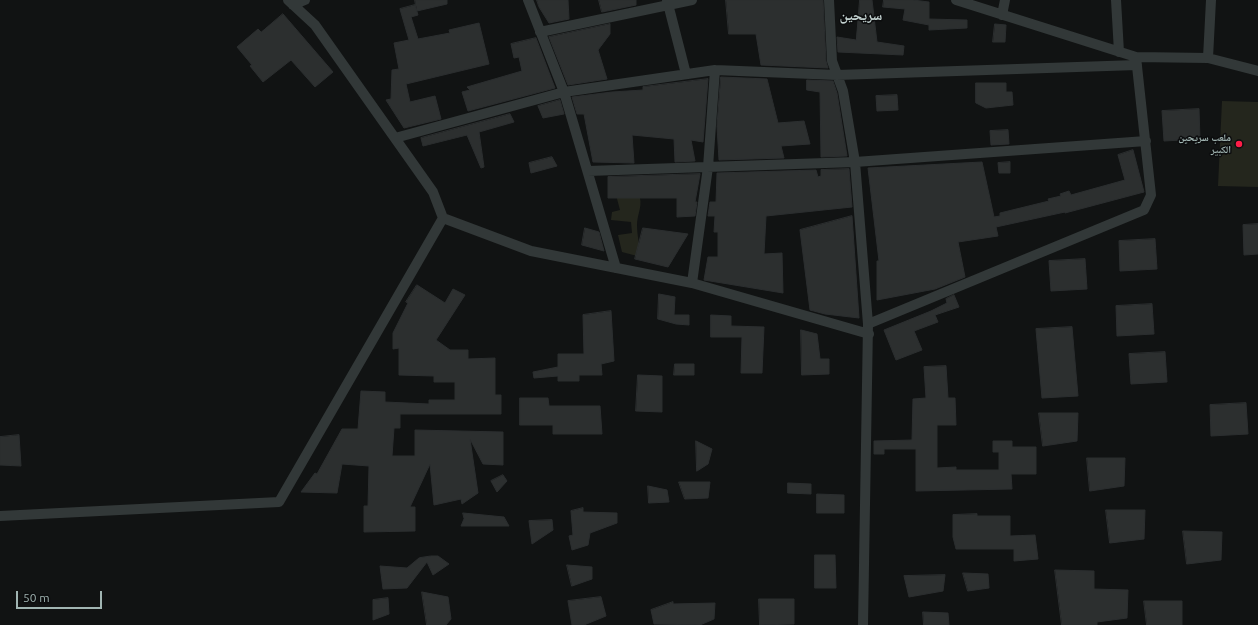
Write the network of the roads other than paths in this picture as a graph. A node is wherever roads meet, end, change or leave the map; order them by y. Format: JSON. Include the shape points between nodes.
{"nodes":[{"id":1,"x":305,"y":0,"type":"edge"},
{"id":2,"x":528,"y":0,"type":"edge"},
{"id":3,"x":692,"y":0,"type":"edge"},
{"id":4,"x":829,"y":0,"type":"edge"},
{"id":5,"x":956,"y":0,"type":"edge"},
{"id":6,"x":1004,"y":0,"type":"edge"},
{"id":7,"x":1116,"y":0,"type":"edge"},
{"id":8,"x":1211,"y":0,"type":"edge"},
{"id":9,"x":291,"y":2,"type":"edge"},
{"id":10,"x":668,"y":3,"type":"edge"},
{"id":11,"x":1002,"y":15,"type":"junction"},
{"id":12,"x":540,"y":32,"type":"junction"},
{"id":13,"x":1119,"y":52,"type":"junction"},
{"id":14,"x":1208,"y":58,"type":"junction"},
{"id":15,"x":1137,"y":61,"type":"junction"},
{"id":16,"x":716,"y":70,"type":"junction"},
{"id":17,"x":1258,"y":72,"type":"edge"},
{"id":18,"x":686,"y":74,"type":"junction"},
{"id":19,"x":837,"y":75,"type":"junction"},
{"id":20,"x":564,"y":92,"type":"junction"},
{"id":21,"x":395,"y":138,"type":"junction"},
{"id":22,"x":1146,"y":141,"type":"junction"},
{"id":23,"x":855,"y":162,"type":"junction"},
{"id":24,"x":708,"y":167,"type":"junction"},
{"id":25,"x":588,"y":171,"type":"junction"},
{"id":26,"x":443,"y":218,"type":"junction"},
{"id":27,"x":616,"y":268,"type":"junction"},
{"id":28,"x":692,"y":283,"type":"junction"},
{"id":29,"x":869,"y":329,"type":"junction"},
{"id":30,"x":0,"y":516,"type":"edge"},
{"id":31,"x":863,"y":625,"type":"edge"}],
"edges":[{"from":1,"to":9,"type":"street"},
{"from":2,"to":12,"type":"street"},
{"from":3,"to":10,"type":"street"},
{"from":4,"to":19,"type":"street","via":[[832,62]]},
{"from":5,"to":11,"type":"street"},
{"from":6,"to":11,"type":"street"},
{"from":7,"to":13,"type":"street"},
{"from":8,"to":14,"type":"street"},
{"from":9,"to":21,"type":"street","via":[[315,25]]},
{"from":10,"to":12,"type":"street"},
{"from":10,"to":18,"type":"street"},
{"from":11,"to":13,"type":"street"},
{"from":12,"to":20,"type":"street"},
{"from":13,"to":15,"type":"street"},
{"from":14,"to":15,"type":"street"},
{"from":14,"to":17,"type":"street"},
{"from":15,"to":19,"type":"street"},
{"from":15,"to":22,"type":"street"},
{"from":16,"to":18,"type":"street"},
{"from":16,"to":19,"type":"street"},
{"from":16,"to":24,"type":"street"},
{"from":18,"to":20,"type":"street"},
{"from":19,"to":23,"type":"street","via":[[843,92]]},
{"from":20,"to":21,"type":"street"},
{"from":20,"to":25,"type":"street"},
{"from":21,"to":26,"type":"street","via":[[433,192]]},
{"from":22,"to":23,"type":"street"},
{"from":22,"to":29,"type":"street","via":[[1151,195],[1144,210]]},
{"from":23,"to":24,"type":"street"},
{"from":23,"to":29,"type":"street"},
{"from":24,"to":25,"type":"street"},
{"from":24,"to":28,"type":"street"},
{"from":25,"to":27,"type":"street"},
{"from":26,"to":27,"type":"street","via":[[531,251]]},
{"from":26,"to":30,"type":"street","via":[[279,502]]},
{"from":27,"to":28,"type":"street"},
{"from":28,"to":29,"type":"street"},
{"from":29,"to":31,"type":"street"}]}
